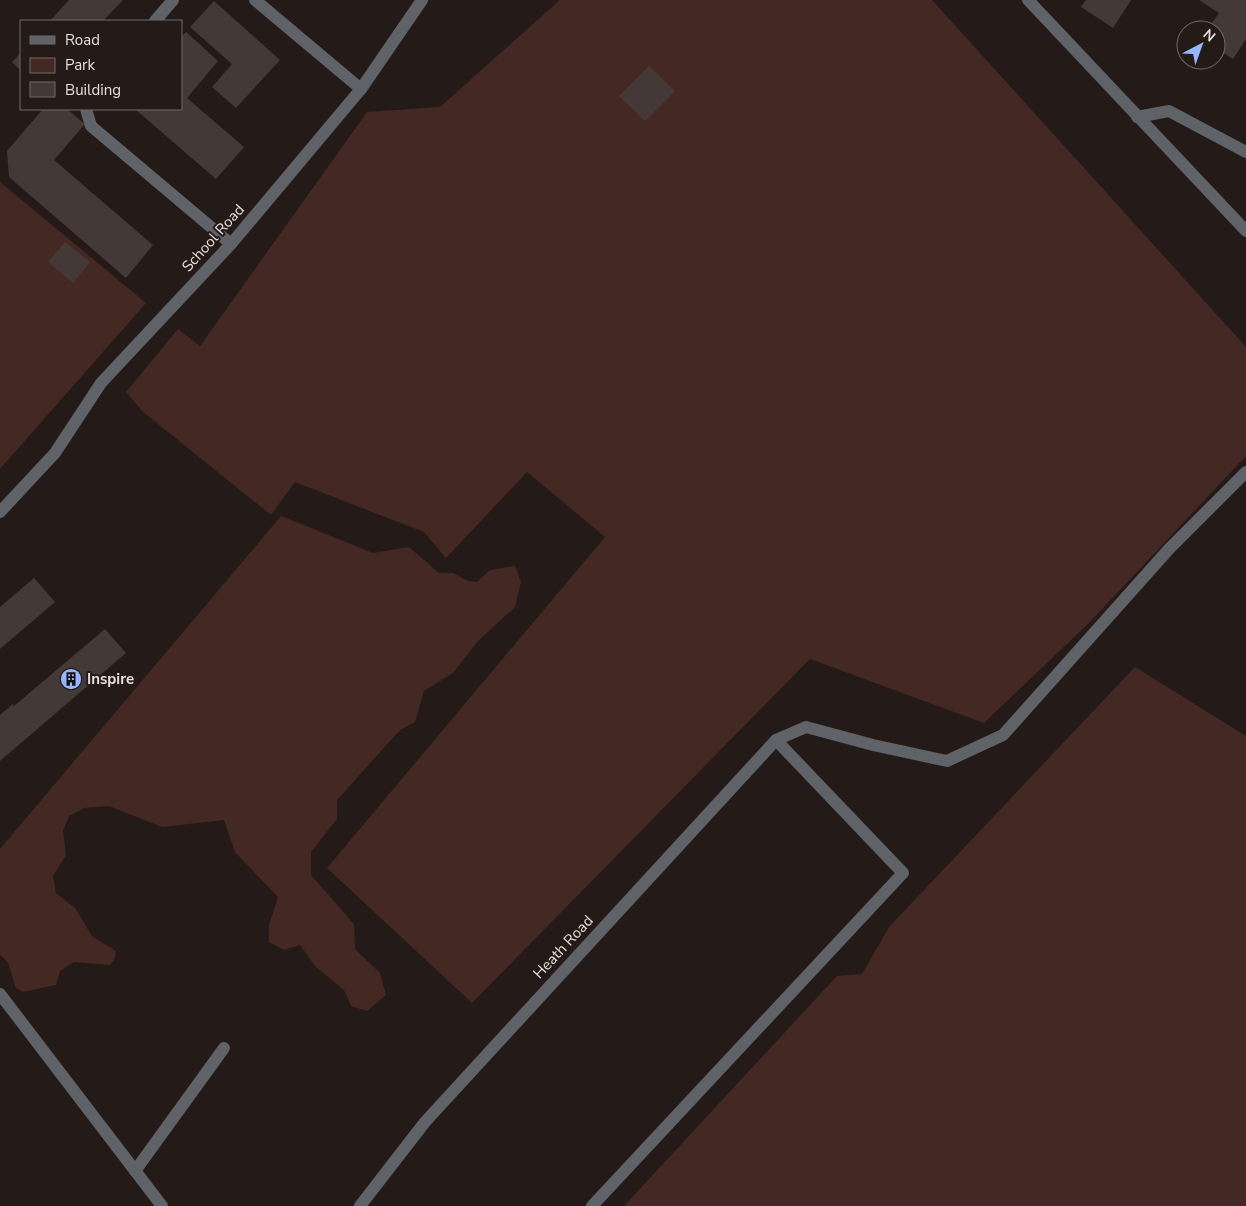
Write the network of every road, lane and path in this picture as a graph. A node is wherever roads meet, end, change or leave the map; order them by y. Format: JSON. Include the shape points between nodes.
{"nodes":[{"id":1,"x":173,"y":0,"type":"edge"},
{"id":2,"x":255,"y":0,"type":"edge"},
{"id":3,"x":422,"y":0,"type":"edge"},
{"id":4,"x":1028,"y":0,"type":"edge"},
{"id":5,"x":155,"y":20,"type":"edge"},
{"id":6,"x":360,"y":89,"type":"junction"},
{"id":7,"x":86,"y":110,"type":"edge"},
{"id":8,"x":1137,"y":117,"type":"junction"},
{"id":9,"x":1246,"y":152,"type":"edge"},
{"id":10,"x":1246,"y":231,"type":"edge"},
{"id":11,"x":231,"y":244,"type":"junction"},
{"id":12,"x":1246,"y":472,"type":"edge"},
{"id":13,"x":0,"y":512,"type":"edge"},
{"id":14,"x":776,"y":740,"type":"junction"},
{"id":15,"x":0,"y":994,"type":"edge"},
{"id":16,"x":224,"y":1048,"type":"dead end"},
{"id":17,"x":135,"y":1171,"type":"junction"},
{"id":18,"x":162,"y":1206,"type":"edge"},
{"id":19,"x":360,"y":1206,"type":"edge"},
{"id":20,"x":592,"y":1206,"type":"edge"}],
"edges":[{"from":1,"to":5,"type":"street"},
{"from":2,"to":6,"type":"street"},
{"from":3,"to":6,"type":"street","name":"School Road"},
{"from":4,"to":8,"type":"street"},
{"from":6,"to":11,"type":"street","name":"School Road"},
{"from":7,"to":11,"type":"street","via":[[91,126]]},
{"from":8,"to":9,"type":"street","via":[[1169,111]]},
{"from":8,"to":10,"type":"street"},
{"from":11,"to":13,"type":"street","name":"School Road","via":[[101,383],[54,453]]},
{"from":12,"to":14,"type":"street","name":"Heath Road","via":[[1169,549],[1003,735],[947,761],[806,727]]},
{"from":14,"to":19,"type":"street","name":"Heath Road","via":[[425,1122]]},
{"from":14,"to":20,"type":"street","via":[[902,874]]},
{"from":15,"to":17,"type":"street"},
{"from":16,"to":17,"type":"street"},
{"from":17,"to":18,"type":"street"}]}
